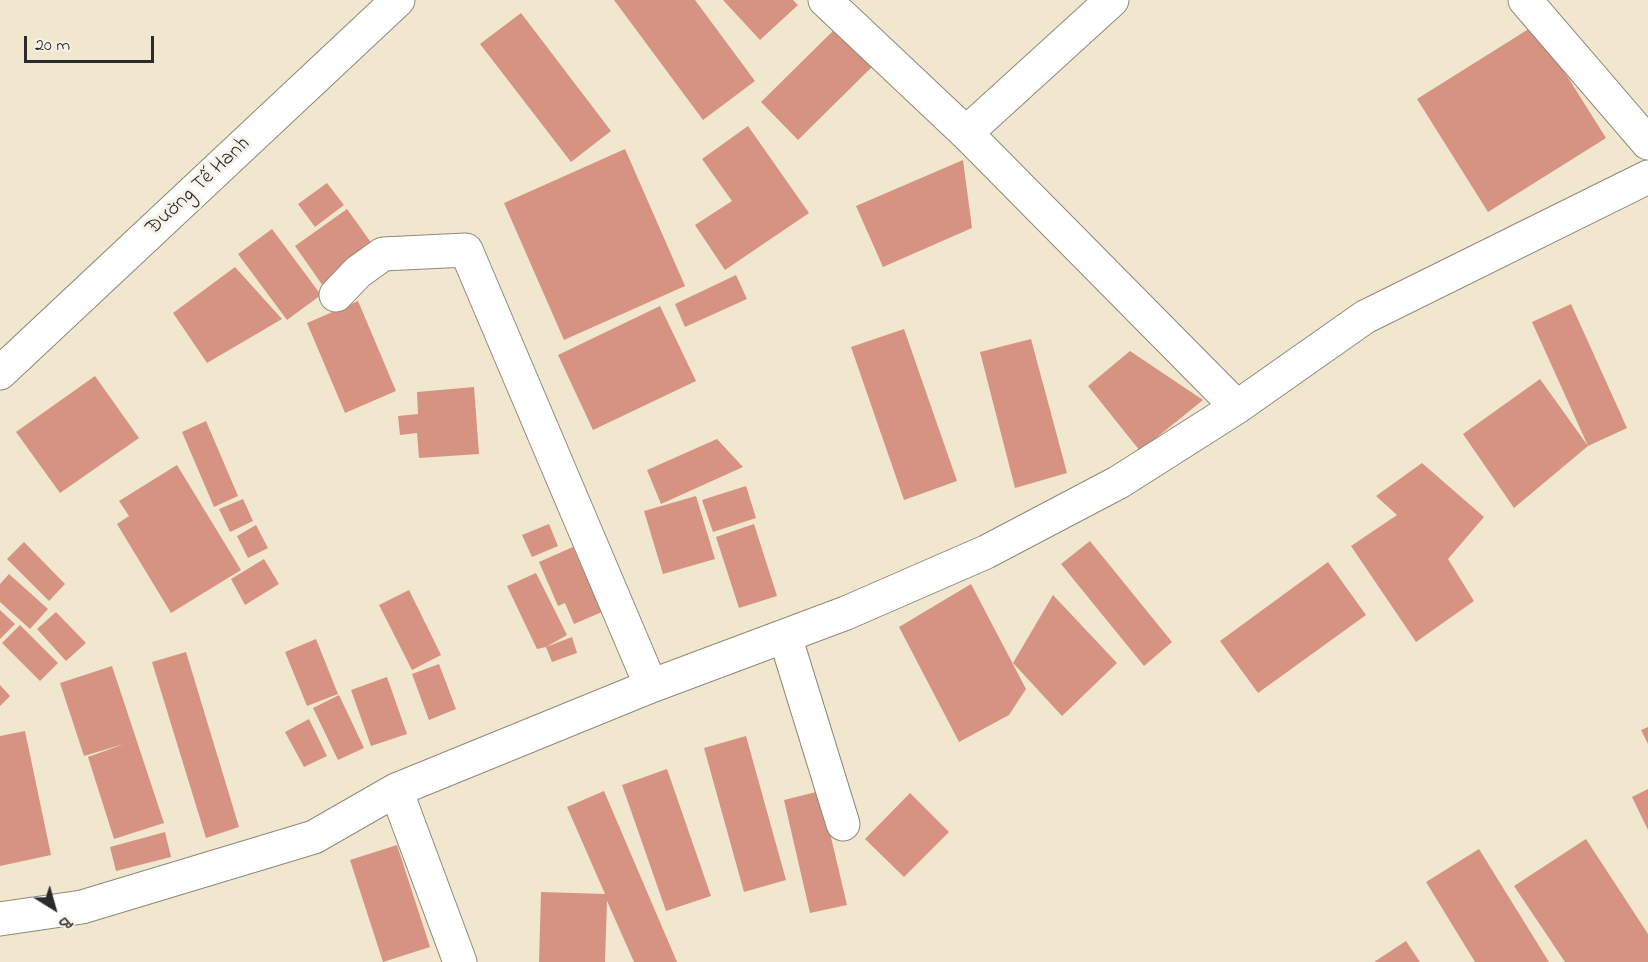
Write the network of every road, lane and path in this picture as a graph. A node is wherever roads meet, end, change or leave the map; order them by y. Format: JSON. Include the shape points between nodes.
{"nodes":[{"id":1,"x":398,"y":0,"type":"edge"},
{"id":2,"x":825,"y":0,"type":"edge"},
{"id":3,"x":1112,"y":0,"type":"edge"},
{"id":4,"x":1525,"y":0,"type":"edge"},
{"id":5,"x":966,"y":134,"type":"junction"},
{"id":6,"x":1648,"y":142,"type":"edge"},
{"id":7,"x":1648,"y":177,"type":"edge"},
{"id":8,"x":336,"y":295,"type":"dead end"},
{"id":9,"x":0,"y":373,"type":"edge"},
{"id":10,"x":1237,"y":407,"type":"junction"},
{"id":11,"x":785,"y":636,"type":"junction"},
{"id":12,"x":651,"y":686,"type":"junction"},
{"id":13,"x":396,"y":790,"type":"junction"},
{"id":14,"x":843,"y":824,"type":"dead end"},
{"id":15,"x":0,"y":919,"type":"edge"},
{"id":16,"x":460,"y":962,"type":"edge"}],
"edges":[{"from":1,"to":9,"type":"street","name":"Đường Tế Hanh"},
{"from":2,"to":5,"type":"street"},
{"from":3,"to":5,"type":"street"},
{"from":4,"to":6,"type":"street"},
{"from":5,"to":10,"type":"street"},
{"from":7,"to":10,"type":"street","via":[[1365,317]]},
{"from":8,"to":12,"type":"street","via":[[383,254],[466,250]]},
{"from":10,"to":11,"type":"street","via":[[1119,482],[986,552]]},
{"from":11,"to":12,"type":"street"},
{"from":11,"to":14,"type":"street"},
{"from":12,"to":13,"type":"street"},
{"from":13,"to":15,"type":"street","via":[[314,837],[82,907]]},
{"from":13,"to":16,"type":"street"}]}
